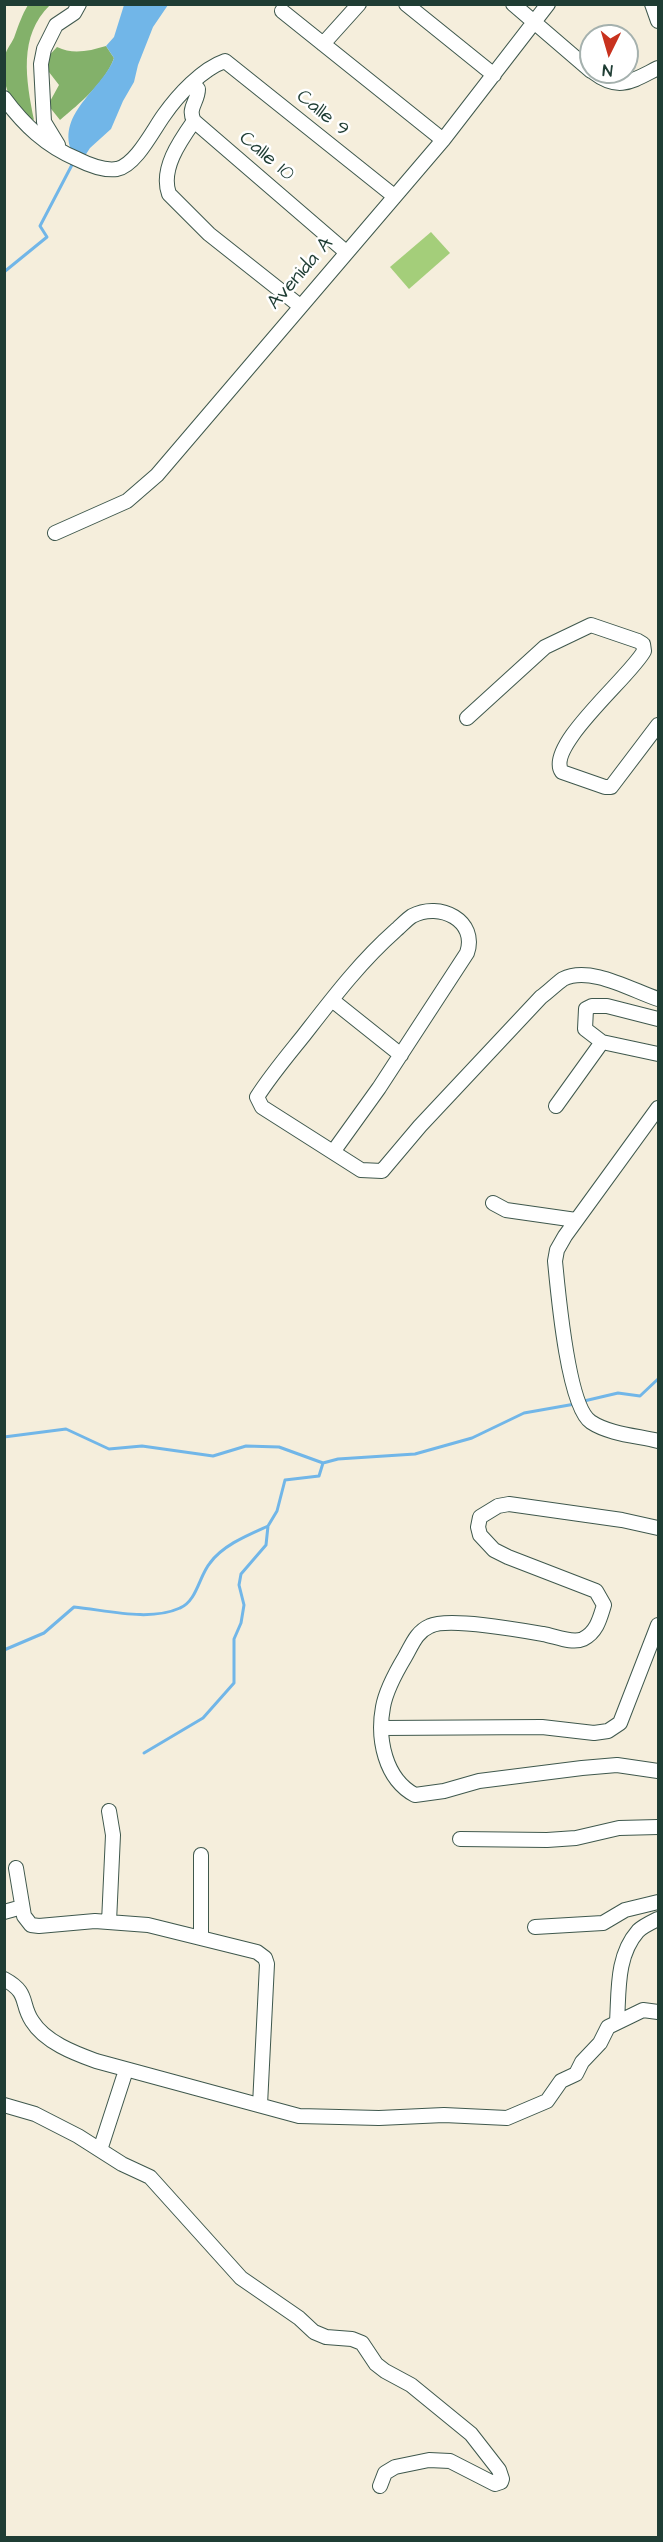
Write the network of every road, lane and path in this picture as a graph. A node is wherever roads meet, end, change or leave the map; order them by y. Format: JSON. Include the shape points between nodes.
{"nodes":[{"id":1,"x":80,"y":4,"type":"edge"},
{"id":2,"x":359,"y":4,"type":"edge"},
{"id":3,"x":406,"y":4,"type":"edge"},
{"id":4,"x":513,"y":4,"type":"edge"},
{"id":5,"x":548,"y":4,"type":"edge"},
{"id":6,"x":652,"y":4,"type":"edge"},
{"id":7,"x":282,"y":11,"type":"dead end"},
{"id":8,"x":658,"y":21,"type":"edge"},
{"id":9,"x":534,"y":22,"type":"junction"},
{"id":10,"x":323,"y":44,"type":"junction"},
{"id":11,"x":579,"y":60,"type":"edge"},
{"id":12,"x":658,"y":68,"type":"edge"},
{"id":13,"x":494,"y":75,"type":"junction"},
{"id":14,"x":639,"y":78,"type":"edge"},
{"id":15,"x":193,"y":83,"type":"junction"},
{"id":16,"x":4,"y":98,"type":"edge"},
{"id":17,"x":194,"y":121,"type":"junction"},
{"id":18,"x":443,"y":140,"type":"junction"},
{"id":19,"x":64,"y":152,"type":"junction"},
{"id":20,"x":394,"y":196,"type":"junction"},
{"id":21,"x":346,"y":252,"type":"junction"},
{"id":22,"x":300,"y":306,"type":"junction"},
{"id":23,"x":55,"y":533,"type":"dead end"},
{"id":24,"x":466,"y":718,"type":"dead end"},
{"id":25,"x":658,"y":725,"type":"edge"},
{"id":26,"x":658,"y":999,"type":"edge"},
{"id":27,"x":332,"y":1000,"type":"junction"},
{"id":28,"x":658,"y":1019,"type":"edge"},
{"id":29,"x":602,"y":1042,"type":"junction"},
{"id":30,"x":401,"y":1054,"type":"junction"},
{"id":31,"x":658,"y":1054,"type":"edge"},
{"id":32,"x":556,"y":1106,"type":"dead end"},
{"id":33,"x":658,"y":1108,"type":"edge"},
{"id":34,"x":333,"y":1152,"type":"junction"},
{"id":35,"x":493,"y":1203,"type":"dead end"},
{"id":36,"x":576,"y":1220,"type":"junction"},
{"id":37,"x":658,"y":1441,"type":"edge"},
{"id":38,"x":658,"y":1528,"type":"edge"},
{"id":39,"x":658,"y":1625,"type":"edge"},
{"id":40,"x":382,"y":1728,"type":"junction"},
{"id":41,"x":658,"y":1771,"type":"edge"},
{"id":42,"x":109,"y":1811,"type":"dead end"},
{"id":43,"x":658,"y":1827,"type":"edge"},
{"id":44,"x":460,"y":1839,"type":"dead end"},
{"id":45,"x":201,"y":1855,"type":"dead end"},
{"id":46,"x":16,"y":1868,"type":"dead end"},
{"id":47,"x":658,"y":1902,"type":"edge"},
{"id":48,"x":22,"y":1907,"type":"junction"},
{"id":49,"x":4,"y":1912,"type":"edge"},
{"id":50,"x":658,"y":1919,"type":"edge"},
{"id":51,"x":109,"y":1922,"type":"junction"},
{"id":52,"x":535,"y":1927,"type":"dead end"},
{"id":53,"x":201,"y":1938,"type":"junction"},
{"id":54,"x":4,"y":1979,"type":"edge"},
{"id":55,"x":658,"y":2012,"type":"edge"},
{"id":56,"x":617,"y":2022,"type":"junction"},
{"id":57,"x":126,"y":2070,"type":"junction"},
{"id":58,"x":260,"y":2104,"type":"junction"},
{"id":59,"x":4,"y":2105,"type":"edge"},
{"id":60,"x":100,"y":2150,"type":"junction"},
{"id":61,"x":380,"y":2486,"type":"dead end"}],
"edges":[{"from":1,"to":19,"type":"street","via":[[56,25],[41,64],[44,122]]},
{"from":2,"to":10,"type":"street"},
{"from":3,"to":13,"type":"street"},
{"from":4,"to":9,"type":"street"},
{"from":5,"to":9,"type":"street","name":"Avenida A"},
{"from":6,"to":8,"type":"street"},
{"from":7,"to":10,"type":"street"},
{"from":9,"to":11,"type":"street"},
{"from":9,"to":13,"type":"street","name":"Avenida A"},
{"from":10,"to":18,"type":"street"},
{"from":12,"to":14,"type":"street"},
{"from":13,"to":18,"type":"street","name":"Avenida A"},
{"from":15,"to":17,"type":"street","via":[[198,89],[190,114]]},
{"from":15,"to":19,"type":"street","via":[[166,112],[130,162],[105,169]]},
{"from":15,"to":20,"type":"street","name":"Calle 9","via":[[225,61]]},
{"from":16,"to":19,"type":"street","via":[[32,133]]},
{"from":17,"to":21,"type":"street","name":"Calle 10"},
{"from":17,"to":22,"type":"street","via":[[171,158],[166,185],[169,194],[209,234]]},
{"from":18,"to":20,"type":"street","name":"Avenida A"},
{"from":20,"to":21,"type":"street","name":"Avenida A"},
{"from":21,"to":22,"type":"street","name":"Avenida A"},
{"from":22,"to":23,"type":"street","name":"Avenida A","via":[[142,489],[127,501]]},
{"from":24,"to":25,"type":"street","via":[[545,647],[591,626],[638,641],[644,651],[585,719],[559,757],[559,769],[611,786]]},
{"from":26,"to":34,"type":"street","via":[[603,978],[582,975],[564,979],[541,997],[382,1171],[361,1170]]},
{"from":27,"to":30,"type":"street"},
{"from":27,"to":30,"type":"street","via":[[374,951],[413,916],[436,910],[452,915],[465,928],[471,942],[467,954]]},
{"from":27,"to":34,"type":"street","via":[[257,1097],[262,1107]]},
{"from":28,"to":29,"type":"street","via":[[592,1006],[586,1009],[585,1029]]},
{"from":29,"to":31,"type":"street"},
{"from":29,"to":32,"type":"street"},
{"from":30,"to":34,"type":"street"},
{"from":33,"to":36,"type":"street"},
{"from":35,"to":36,"type":"street","via":[[507,1210]]},
{"from":36,"to":37,"type":"street","via":[[557,1250],[555,1261],[571,1377],[580,1406],[590,1422]]},
{"from":38,"to":40,"type":"street","via":[[508,1504],[480,1517],[478,1527],[484,1542],[508,1557],[596,1591],[604,1605],[597,1626],[582,1640],[458,1623],[438,1622],[427,1627],[419,1632],[395,1674],[383,1707]]},
{"from":39,"to":40,"type":"street","via":[[620,1723],[608,1731],[594,1733],[542,1726]]},
{"from":40,"to":41,"type":"street","via":[[388,1768],[400,1785],[415,1795],[479,1781],[582,1768],[617,1765]]},
{"from":42,"to":51,"type":"street","via":[[113,1835]]},
{"from":43,"to":44,"type":"street","via":[[619,1828],[548,1840]]},
{"from":45,"to":53,"type":"street"},
{"from":46,"to":48,"type":"street"},
{"from":47,"to":52,"type":"street","via":[[625,1910],[603,1923]]},
{"from":48,"to":49,"type":"street"},
{"from":48,"to":51,"type":"street","via":[[31,1925]]},
{"from":50,"to":56,"type":"street","via":[[639,1929],[625,1950]]},
{"from":51,"to":53,"type":"street","via":[[148,1925]]},
{"from":53,"to":58,"type":"street","via":[[257,1952],[265,1958]]},
{"from":54,"to":57,"type":"street","via":[[20,1991],[33,2023],[48,2037],[71,2052]]},
{"from":55,"to":56,"type":"street","via":[[643,2010]]},
{"from":56,"to":58,"type":"street","via":[[608,2027],[576,2074],[561,2081],[547,2101],[507,2118],[327,2118],[299,2116]]},
{"from":57,"to":58,"type":"street"},
{"from":57,"to":60,"type":"street"},
{"from":59,"to":60,"type":"street","via":[[35,2114]]},
{"from":60,"to":61,"type":"street","via":[[150,2177],[241,2278],[314,2332],[362,2343],[385,2372],[411,2385],[471,2434],[502,2479],[495,2484],[450,2461],[429,2460],[395,2467],[385,2473]]}]}
